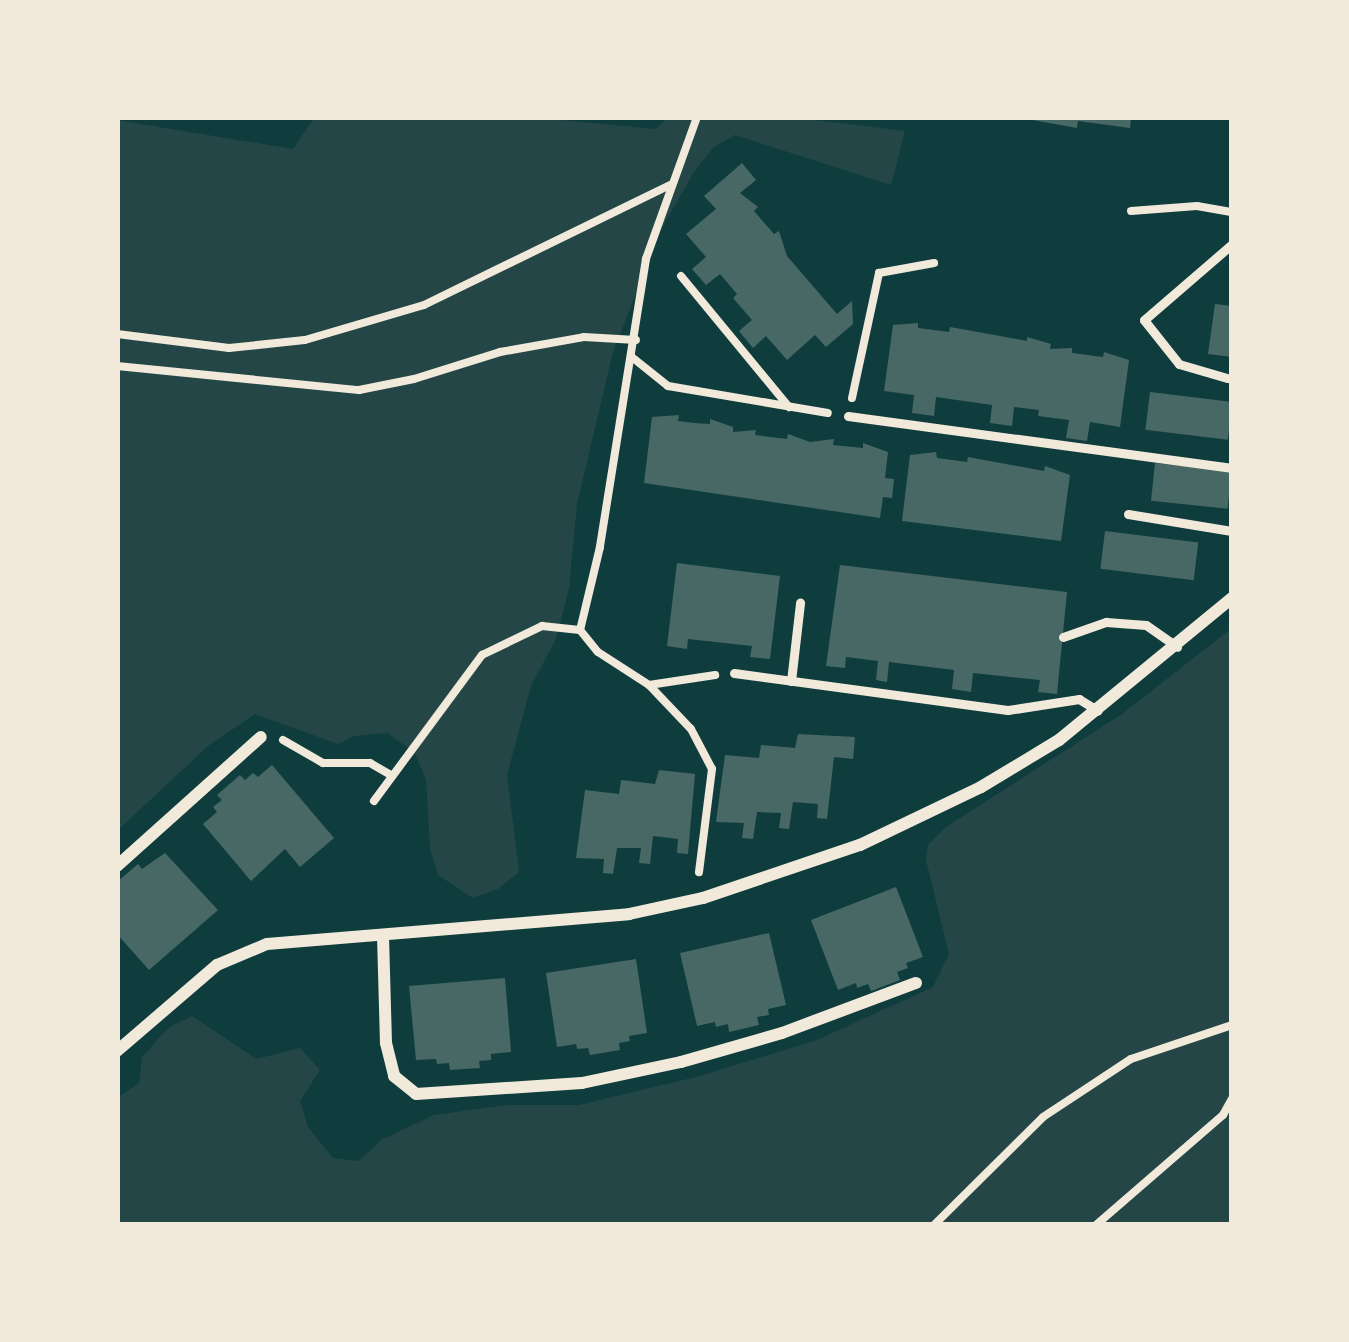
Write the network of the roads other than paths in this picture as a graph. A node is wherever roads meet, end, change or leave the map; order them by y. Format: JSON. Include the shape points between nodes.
{"nodes":[{"id":1,"x":1232,"y":244,"type":"edge"},
{"id":2,"x":1227,"y":378,"type":"dead end"},
{"id":3,"x":848,"y":416,"type":"road end"},
{"id":4,"x":1232,"y":468,"type":"edge"},
{"id":5,"x":1127,"y":514,"type":"dead end"},
{"id":6,"x":1232,"y":531,"type":"edge"},
{"id":7,"x":1232,"y":598,"type":"edge"},
{"id":8,"x":800,"y":603,"type":"dead end"},
{"id":9,"x":1064,"y":638,"type":"dead end"},
{"id":10,"x":1177,"y":647,"type":"junction"},
{"id":11,"x":734,"y":673,"type":"road end"},
{"id":12,"x":791,"y":680,"type":"junction"},
{"id":13,"x":1099,"y":711,"type":"junction"},
{"id":14,"x":261,"y":737,"type":"dead end"},
{"id":15,"x":117,"y":866,"type":"edge"},
{"id":16,"x":383,"y":936,"type":"junction"},
{"id":17,"x":916,"y":983,"type":"dead end"},
{"id":18,"x":117,"y":1051,"type":"edge"}],
"edges":[{"from":1,"to":2,"type":"lane","via":[[1144,320],[1179,364]]},
{"from":3,"to":4,"type":"lane"},
{"from":5,"to":6,"type":"lane"},
{"from":7,"to":10,"type":"street"},
{"from":8,"to":12,"type":"lane"},
{"from":9,"to":10,"type":"lane","via":[[1106,622],[1146,625]]},
{"from":10,"to":13,"type":"street"},
{"from":11,"to":12,"type":"lane"},
{"from":12,"to":13,"type":"lane","via":[[1008,710],[1079,699]]},
{"from":13,"to":16,"type":"street","via":[[981,787],[798,868],[628,914]]},
{"from":14,"to":15,"type":"street"},
{"from":16,"to":17,"type":"street","via":[[386,1042],[394,1076],[416,1094],[582,1083],[782,1034]]},
{"from":16,"to":18,"type":"street","via":[[240,952]]}]}
